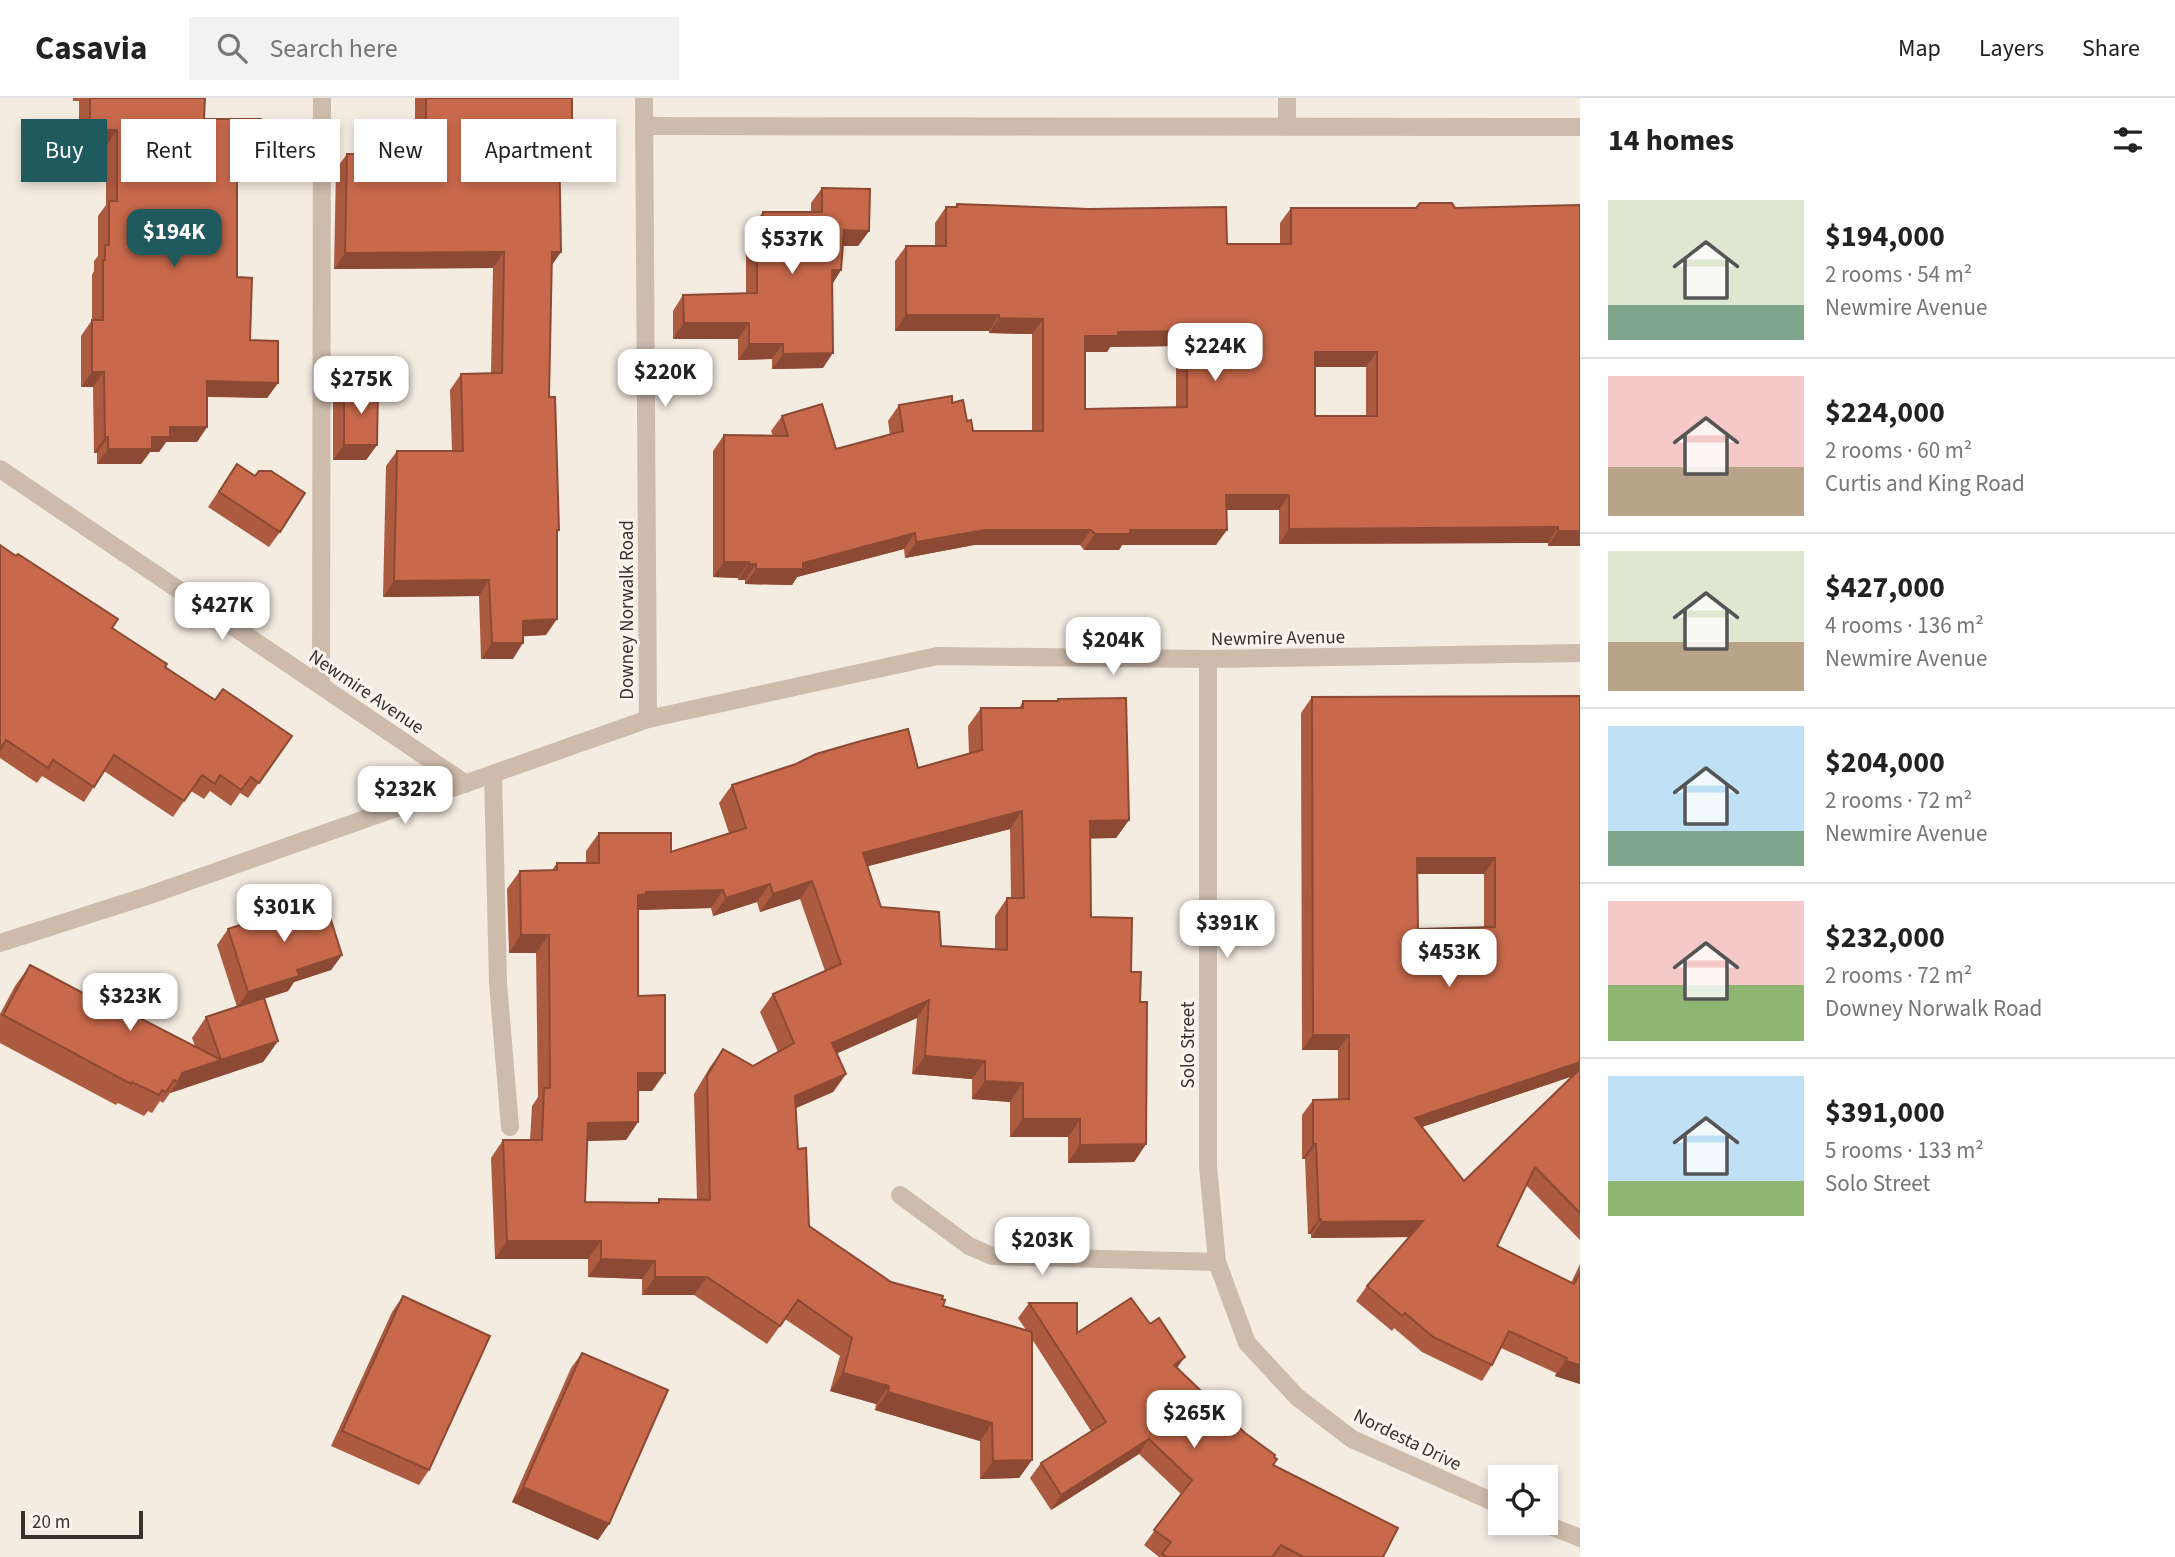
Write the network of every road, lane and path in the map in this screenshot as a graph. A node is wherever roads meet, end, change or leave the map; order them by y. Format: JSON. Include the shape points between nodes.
{"nodes":[{"id":1,"x":322,"y":98,"type":"edge"},
{"id":2,"x":644,"y":98,"type":"edge"},
{"id":3,"x":1287,"y":98,"type":"edge"},
{"id":4,"x":644,"y":126,"type":"junction"},
{"id":5,"x":1287,"y":127,"type":"junction"},
{"id":6,"x":1580,"y":127,"type":"edge"},
{"id":7,"x":0,"y":469,"type":"edge"},
{"id":8,"x":1580,"y":653,"type":"edge"},
{"id":9,"x":1209,"y":659,"type":"junction"},
{"id":10,"x":321,"y":685,"type":"junction"},
{"id":11,"x":648,"y":719,"type":"junction"},
{"id":12,"x":494,"y":774,"type":"junction"},
{"id":13,"x":466,"y":784,"type":"junction"},
{"id":14,"x":0,"y":943,"type":"edge"},
{"id":15,"x":510,"y":1127,"type":"dead end"},
{"id":16,"x":900,"y":1195,"type":"dead end"},
{"id":17,"x":1217,"y":1262,"type":"junction"},
{"id":18,"x":1488,"y":1500,"type":"edge"},
{"id":19,"x":1558,"y":1529,"type":"edge"},
{"id":20,"x":1580,"y":1538,"type":"edge"}],
"edges":[{"from":1,"to":10,"type":"street"},
{"from":2,"to":4,"type":"street","name":"Downey Norwalk Road"},
{"from":3,"to":5,"type":"street"},
{"from":4,"to":5,"type":"street"},
{"from":4,"to":11,"type":"street","name":"Downey Norwalk Road"},
{"from":5,"to":6,"type":"street"},
{"from":7,"to":10,"type":"street","name":"Newmire Avenue"},
{"from":8,"to":9,"type":"street","name":"Newmire Avenue"},
{"from":9,"to":11,"type":"street","name":"Newmire Avenue","via":[[937,656]]},
{"from":9,"to":17,"type":"street","name":"Solo Street","via":[[1208,1166]]},
{"from":10,"to":13,"type":"street","name":"Newmire Avenue"},
{"from":11,"to":12,"type":"street","name":"Downey Norwalk Road"},
{"from":12,"to":13,"type":"street","name":"Downey Norwalk Road"},
{"from":12,"to":15,"type":"street","via":[[498,983]]},
{"from":13,"to":14,"type":"street","name":"Downey Norwalk Road"},
{"from":16,"to":17,"type":"street","via":[[970,1246],[992,1256]]},
{"from":17,"to":18,"type":"street","name":"Nordesta Drive","via":[[1247,1343],[1297,1397],[1352,1439]]},
{"from":19,"to":20,"type":"street"}]}
